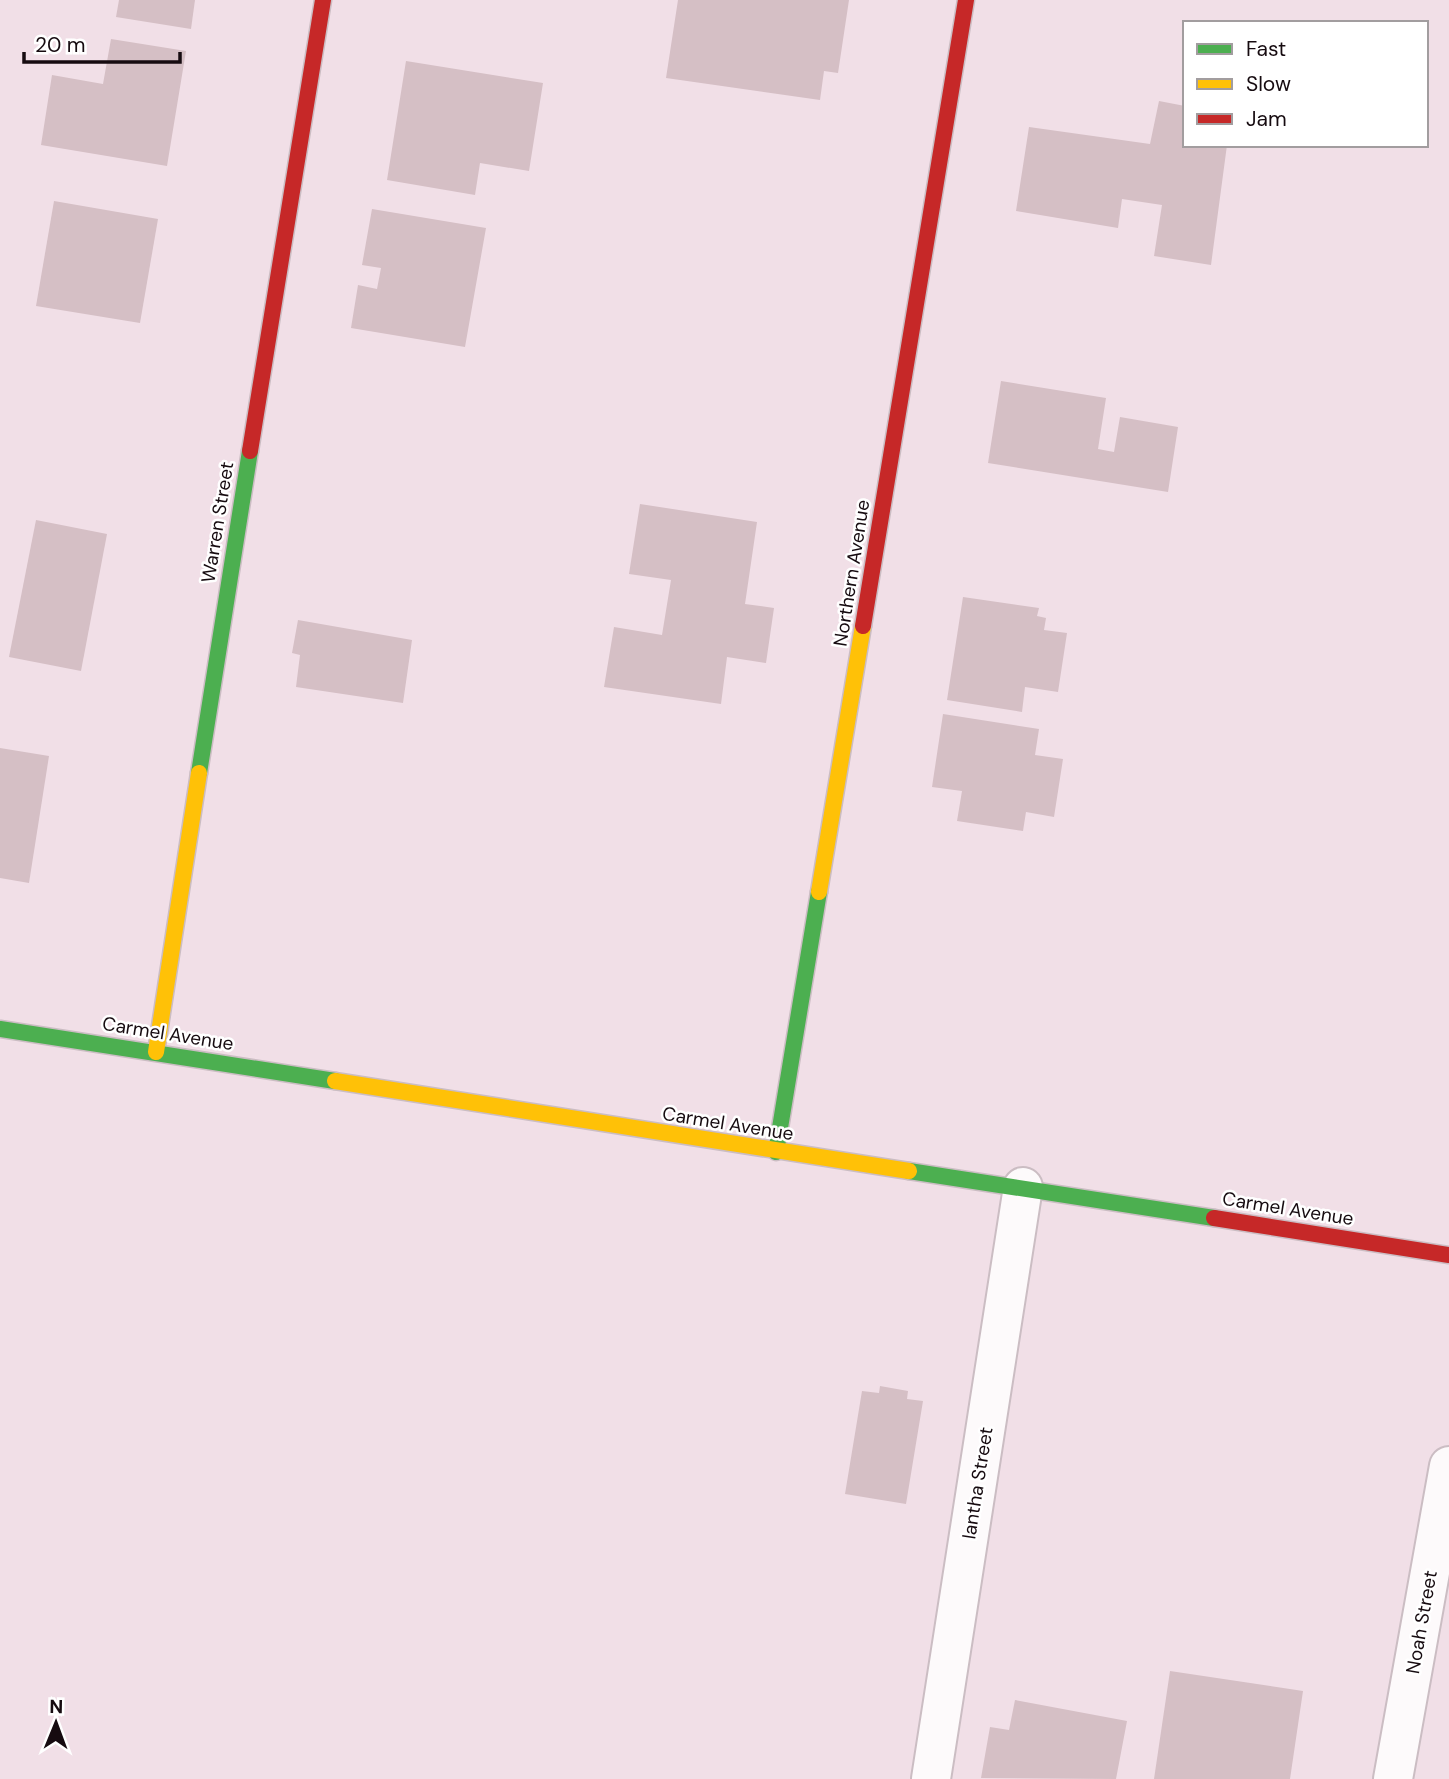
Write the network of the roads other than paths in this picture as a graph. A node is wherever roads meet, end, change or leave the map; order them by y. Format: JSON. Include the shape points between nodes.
{"nodes":[{"id":1,"x":323,"y":0,"type":"edge"},
{"id":2,"x":966,"y":0,"type":"edge"},
{"id":3,"x":0,"y":1029,"type":"edge"},
{"id":4,"x":156,"y":1052,"type":"junction"},
{"id":5,"x":776,"y":1152,"type":"junction"},
{"id":6,"x":1023,"y":1187,"type":"junction"},
{"id":7,"x":1449,"y":1255,"type":"edge"},
{"id":8,"x":1449,"y":1466,"type":"edge"},
{"id":9,"x":931,"y":1779,"type":"edge"},
{"id":10,"x":1393,"y":1779,"type":"edge"}],
"edges":[{"from":1,"to":4,"type":"street","name":"Warren Street"},
{"from":2,"to":5,"type":"street","name":"Northern Avenue"},
{"from":3,"to":4,"type":"street","name":"Carmel Avenue"},
{"from":4,"to":5,"type":"street","name":"Carmel Avenue"},
{"from":5,"to":6,"type":"street","name":"Carmel Avenue"},
{"from":6,"to":7,"type":"street","name":"Carmel Avenue"},
{"from":6,"to":9,"type":"street","name":"Iantha Street"},
{"from":8,"to":10,"type":"street","name":"Noah Street"}]}
